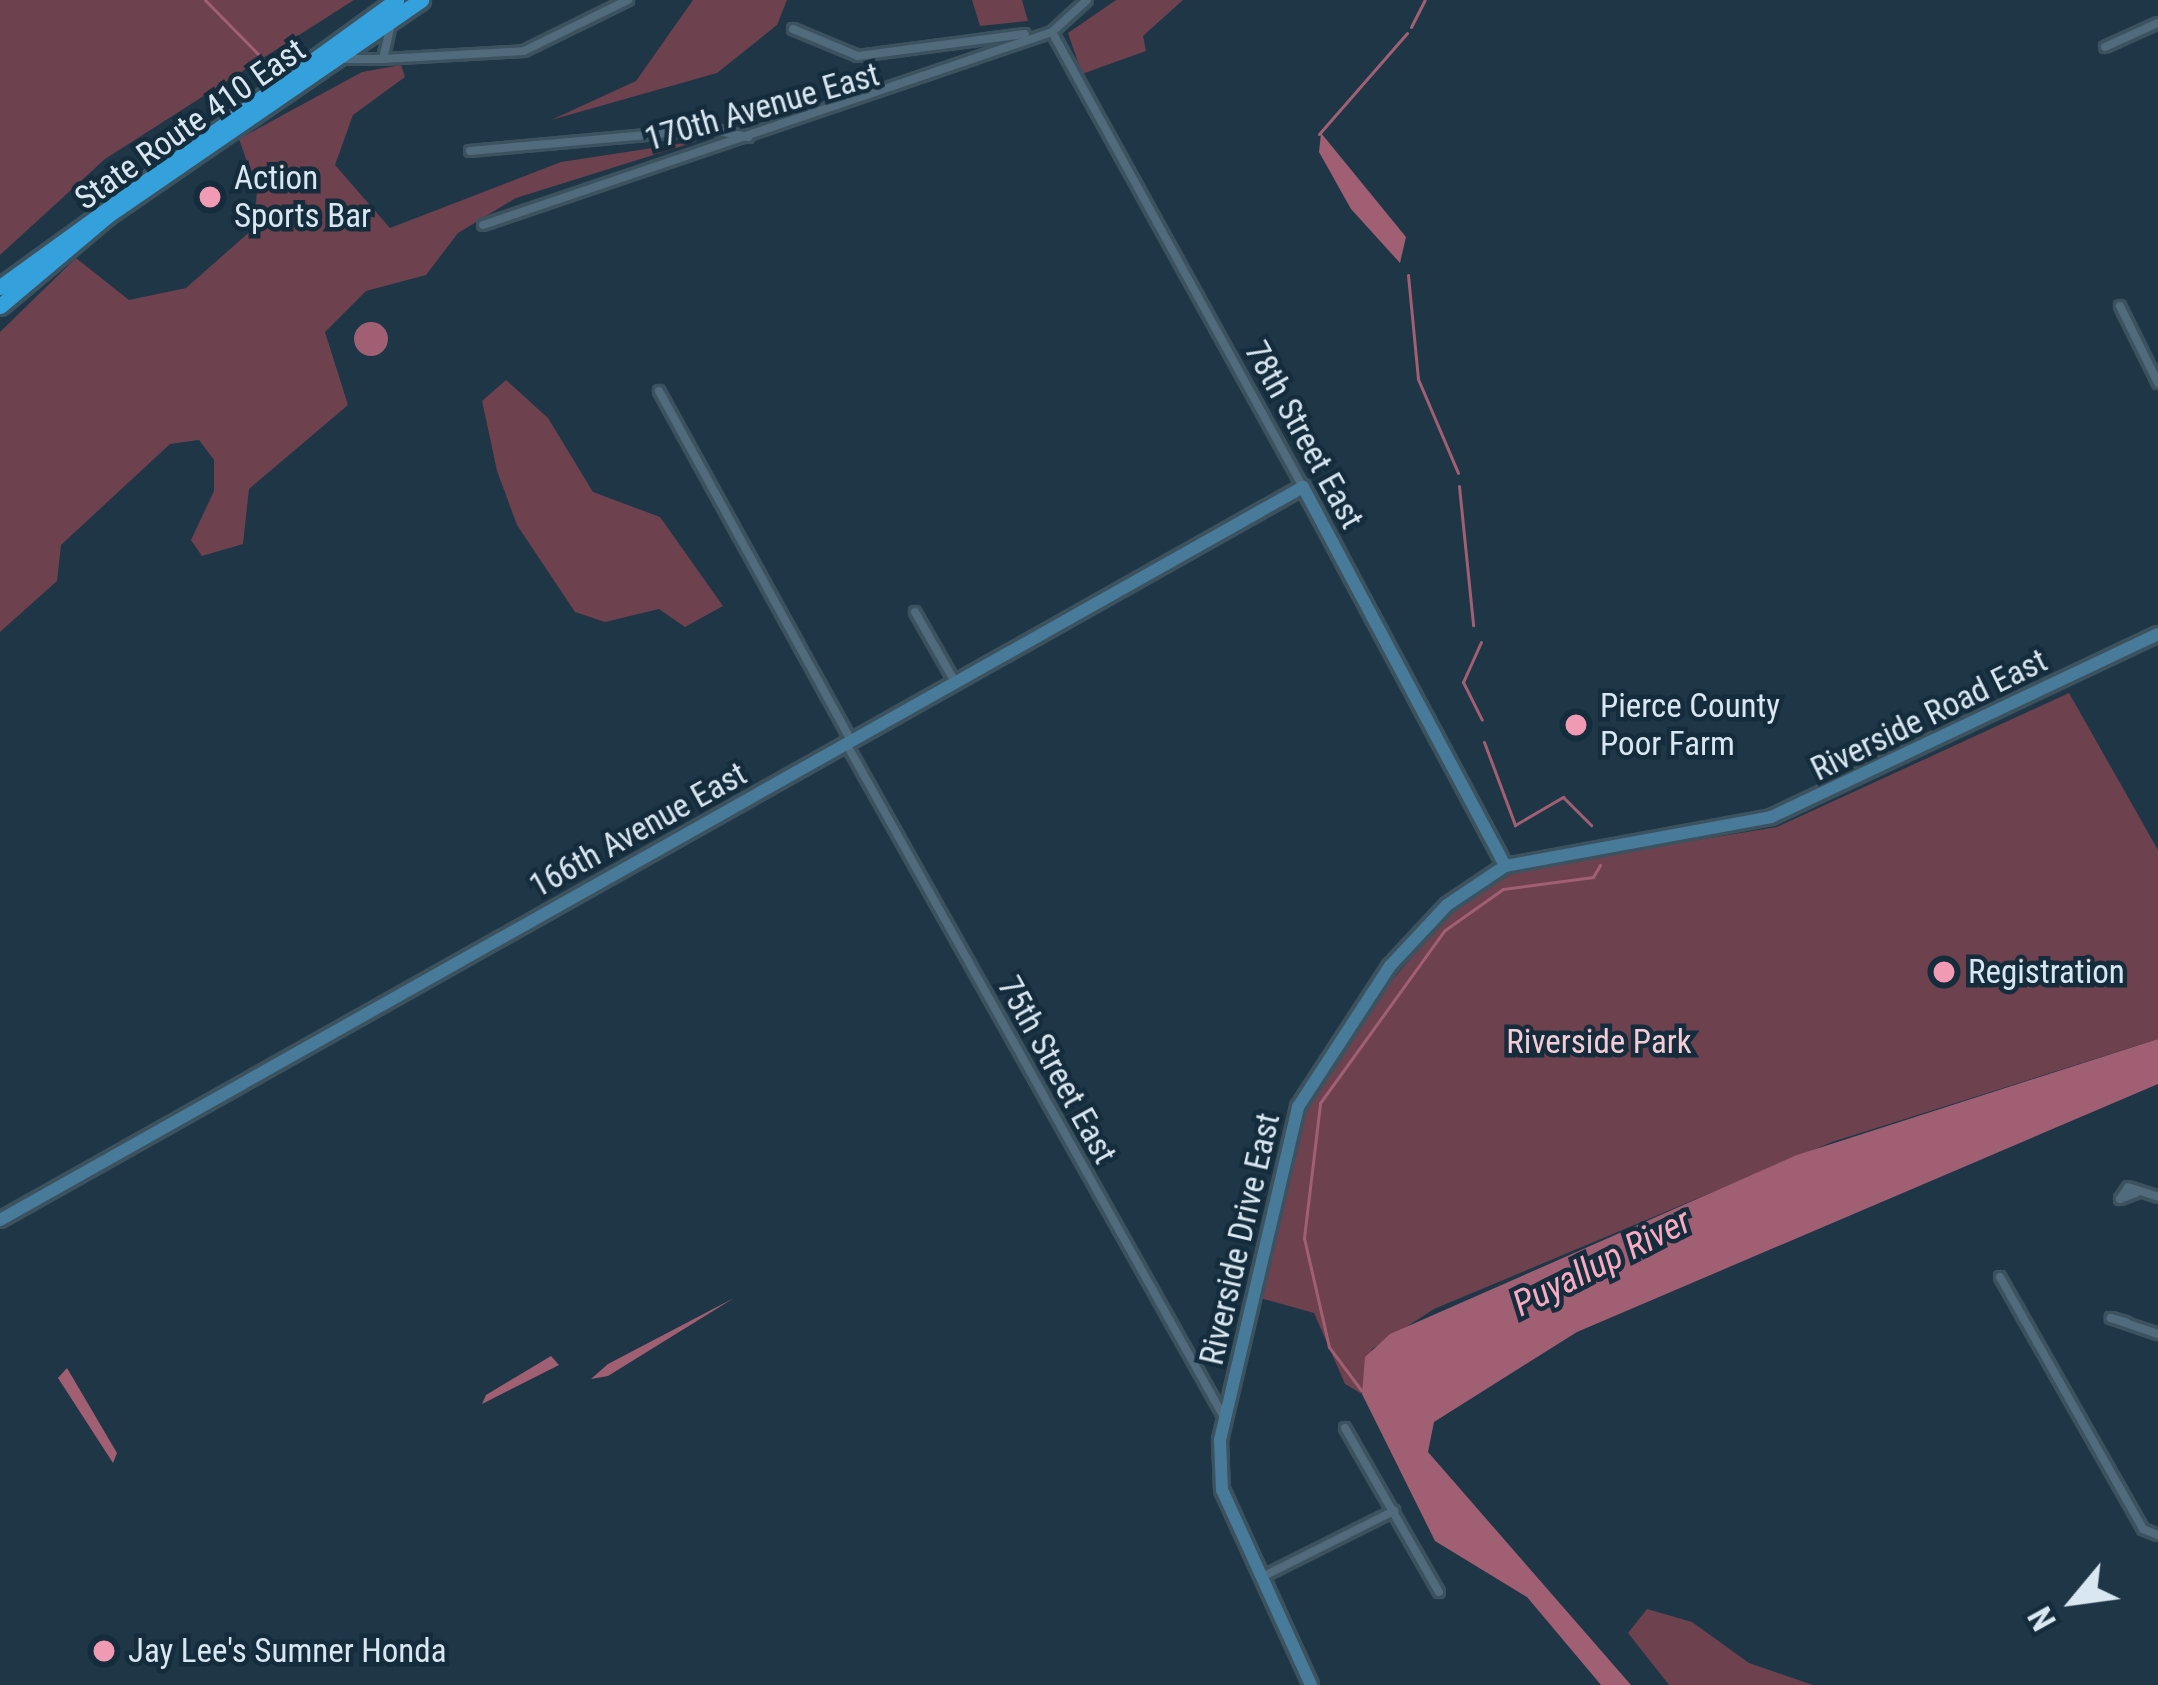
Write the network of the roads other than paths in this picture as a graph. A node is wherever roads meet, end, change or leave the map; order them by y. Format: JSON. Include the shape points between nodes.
{"nodes":[{"id":1,"x":395,"y":0,"type":"edge"},
{"id":2,"x":421,"y":0,"type":"edge"},
{"id":3,"x":628,"y":0,"type":"edge"},
{"id":4,"x":1087,"y":0,"type":"edge"},
{"id":5,"x":2158,"y":23,"type":"edge"},
{"id":6,"x":793,"y":29,"type":"dead end"},
{"id":7,"x":1052,"y":32,"type":"junction"},
{"id":8,"x":1026,"y":35,"type":"junction"},
{"id":9,"x":2105,"y":47,"type":"dead end"},
{"id":10,"x":335,"y":59,"type":"junction"},
{"id":11,"x":383,"y":59,"type":"junction"},
{"id":12,"x":749,"y":138,"type":"junction"},
{"id":13,"x":470,"y":151,"type":"dead end"},
{"id":14,"x":483,"y":225,"type":"dead end"},
{"id":15,"x":0,"y":287,"type":"edge"},
{"id":16,"x":2120,"y":305,"type":"dead end"},
{"id":17,"x":0,"y":306,"type":"edge"},
{"id":18,"x":2158,"y":383,"type":"edge"},
{"id":19,"x":659,"y":391,"type":"dead end"},
{"id":20,"x":1303,"y":487,"type":"junction"},
{"id":21,"x":915,"y":612,"type":"dead end"},
{"id":22,"x":2158,"y":634,"type":"edge"},
{"id":23,"x":955,"y":682,"type":"junction"},
{"id":24,"x":849,"y":742,"type":"junction"},
{"id":25,"x":1505,"y":866,"type":"junction"},
{"id":26,"x":2136,"y":1193,"type":"dead end"},
{"id":27,"x":2158,"y":1197,"type":"edge"},
{"id":28,"x":0,"y":1220,"type":"edge"},
{"id":29,"x":2000,"y":1277,"type":"dead end"},
{"id":30,"x":2126,"y":1322,"type":"dead end"},
{"id":31,"x":2158,"y":1334,"type":"edge"},
{"id":32,"x":1225,"y":1419,"type":"junction"},
{"id":33,"x":1345,"y":1428,"type":"dead end"},
{"id":34,"x":1394,"y":1511,"type":"junction"},
{"id":35,"x":2158,"y":1535,"type":"edge"},
{"id":36,"x":1262,"y":1577,"type":"junction"},
{"id":37,"x":1439,"y":1592,"type":"dead end"},
{"id":38,"x":1310,"y":1685,"type":"edge"}],
"edges":[{"from":1,"to":15,"type":"highway","name":"State Route 410 East"},
{"from":2,"to":10,"type":"highway","name":"State Route 410 East"},
{"from":2,"to":11,"type":"street","via":[[384,34]]},
{"from":3,"to":11,"type":"street","via":[[524,51]]},
{"from":4,"to":7,"type":"street"},
{"from":5,"to":9,"type":"street"},
{"from":6,"to":8,"type":"street","via":[[858,56]]},
{"from":7,"to":8,"type":"street","name":"170th Avenue East"},
{"from":7,"to":20,"type":"street","name":"78th Street East"},
{"from":8,"to":12,"type":"street","name":"170th Avenue East","via":[[917,85]]},
{"from":10,"to":11,"type":"street"},
{"from":10,"to":17,"type":"highway","name":"State Route 410 East","via":[[108,215]]},
{"from":12,"to":13,"type":"street","via":[[710,129]]},
{"from":12,"to":14,"type":"street","name":"170th Avenue East"},
{"from":16,"to":18,"type":"street"},
{"from":19,"to":24,"type":"street","name":"75th Street East"},
{"from":20,"to":23,"type":"street","name":"166th Avenue East"},
{"from":20,"to":25,"type":"street","name":"78th Street East"},
{"from":21,"to":23,"type":"street"},
{"from":22,"to":25,"type":"street","name":"Riverside Road East","via":[[1772,817]]},
{"from":23,"to":24,"type":"street","name":"166th Avenue East"},
{"from":24,"to":28,"type":"street","name":"166th Avenue East"},
{"from":24,"to":32,"type":"street","name":"75th Street East"},
{"from":25,"to":32,"type":"street","name":"Riverside Drive East","via":[[1418,931],[1307,1086]]},
{"from":26,"to":27,"type":"street"},
{"from":29,"to":35,"type":"street","via":[[2143,1528]]},
{"from":30,"to":31,"type":"street"},
{"from":32,"to":36,"type":"street","name":"Riverside Drive East","via":[[1219,1479]]},
{"from":33,"to":34,"type":"street"},
{"from":34,"to":36,"type":"street"},
{"from":34,"to":37,"type":"street"},
{"from":36,"to":38,"type":"street","name":"Riverside Drive East"}]}
